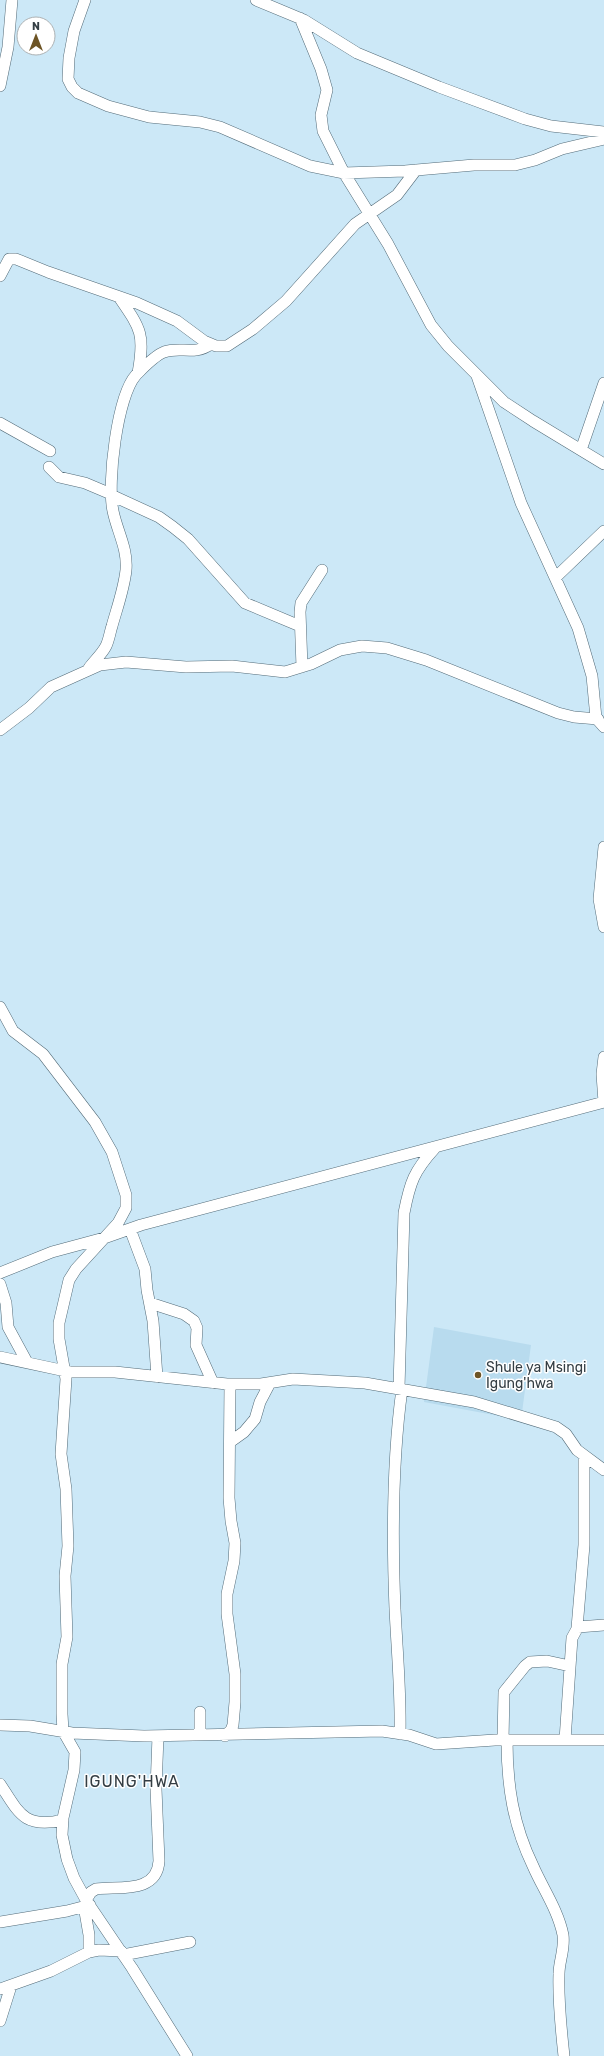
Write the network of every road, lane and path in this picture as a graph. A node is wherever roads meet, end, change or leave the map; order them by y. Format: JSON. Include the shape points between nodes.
{"nodes":[{"id":1,"x":12,"y":0,"type":"edge"},
{"id":2,"x":85,"y":0,"type":"edge"},
{"id":3,"x":256,"y":0,"type":"edge"},
{"id":4,"x":300,"y":18,"type":"junction"},
{"id":5,"x":0,"y":86,"type":"edge"},
{"id":6,"x":604,"y":132,"type":"edge"},
{"id":7,"x":604,"y":139,"type":"edge"},
{"id":8,"x":416,"y":170,"type":"junction"},
{"id":9,"x":344,"y":173,"type":"junction"},
{"id":10,"x":369,"y":214,"type":"junction"},
{"id":11,"x":0,"y":276,"type":"edge"},
{"id":12,"x":119,"y":297,"type":"junction"},
{"id":13,"x":211,"y":344,"type":"junction"},
{"id":14,"x":475,"y":372,"type":"junction"},
{"id":15,"x":138,"y":373,"type":"junction"},
{"id":16,"x":604,"y":383,"type":"edge"},
{"id":17,"x":0,"y":423,"type":"edge"},
{"id":18,"x":581,"y":450,"type":"junction"},
{"id":19,"x":50,"y":451,"type":"dead end"},
{"id":20,"x":604,"y":464,"type":"edge"},
{"id":21,"x":49,"y":467,"type":"dead end"},
{"id":22,"x":111,"y":494,"type":"junction"},
{"id":23,"x":604,"y":531,"type":"edge"},
{"id":24,"x":322,"y":570,"type":"dead end"},
{"id":25,"x":556,"y":577,"type":"junction"},
{"id":26,"x":300,"y":626,"type":"junction"},
{"id":27,"x":302,"y":667,"type":"junction"},
{"id":28,"x":89,"y":669,"type":"junction"},
{"id":29,"x":601,"y":723,"type":"edge"},
{"id":30,"x":0,"y":730,"type":"edge"},
{"id":31,"x":604,"y":847,"type":"edge"},
{"id":32,"x":604,"y":927,"type":"edge"},
{"id":33,"x":0,"y":1007,"type":"edge"},
{"id":34,"x":604,"y":1057,"type":"edge"},
{"id":35,"x":604,"y":1102,"type":"edge"},
{"id":36,"x":436,"y":1147,"type":"junction"},
{"id":37,"x":130,"y":1229,"type":"junction"},
{"id":38,"x":104,"y":1238,"type":"junction"},
{"id":39,"x":0,"y":1273,"type":"edge"},
{"id":40,"x":0,"y":1284,"type":"edge"},
{"id":41,"x":150,"y":1303,"type":"junction"},
{"id":42,"x":0,"y":1357,"type":"edge"},
{"id":43,"x":27,"y":1362,"type":"junction"},
{"id":44,"x":66,"y":1371,"type":"junction"},
{"id":45,"x":156,"y":1377,"type":"junction"},
{"id":46,"x":213,"y":1383,"type":"junction"},
{"id":47,"x":270,"y":1383,"type":"junction"},
{"id":48,"x":230,"y":1384,"type":"junction"},
{"id":49,"x":400,"y":1388,"type":"junction"},
{"id":50,"x":230,"y":1442,"type":"junction"},
{"id":51,"x":584,"y":1457,"type":"junction"},
{"id":52,"x":604,"y":1470,"type":"edge"},
{"id":53,"x":604,"y":1626,"type":"edge"},
{"id":54,"x":577,"y":1628,"type":"junction"},
{"id":55,"x":570,"y":1666,"type":"junction"},
{"id":56,"x":200,"y":1712,"type":"dead end"},
{"id":57,"x":0,"y":1725,"type":"edge"},
{"id":58,"x":63,"y":1731,"type":"junction"},
{"id":59,"x":400,"y":1734,"type":"junction"},
{"id":60,"x":158,"y":1736,"type":"junction"},
{"id":61,"x":200,"y":1736,"type":"junction"},
{"id":62,"x":225,"y":1736,"type":"junction"},
{"id":63,"x":505,"y":1740,"type":"junction"},
{"id":64,"x":565,"y":1740,"type":"junction"},
{"id":65,"x":604,"y":1740,"type":"edge"},
{"id":66,"x":0,"y":1784,"type":"edge"},
{"id":67,"x":63,"y":1820,"type":"junction"},
{"id":68,"x":87,"y":1904,"type":"junction"},
{"id":69,"x":0,"y":1922,"type":"edge"},
{"id":70,"x":190,"y":1942,"type":"dead end"},
{"id":71,"x":89,"y":1952,"type":"junction"},
{"id":72,"x":122,"y":1953,"type":"junction"},
{"id":73,"x":6,"y":1988,"type":"edge"},
{"id":74,"x":0,"y":2021,"type":"edge"},
{"id":75,"x":187,"y":2056,"type":"edge"},
{"id":76,"x":564,"y":2056,"type":"edge"}],
"edges":[{"from":1,"to":5,"type":"street","via":[[8,47]]},
{"from":2,"to":9,"type":"street","via":[[74,31],[69,58],[68,79],[78,93],[108,106],[148,117],[220,126],[310,166]]},
{"from":3,"to":4,"type":"street"},
{"from":4,"to":6,"type":"street","via":[[356,53],[438,88],[551,126]]},
{"from":4,"to":9,"type":"street","via":[[328,90],[321,115],[323,131]]},
{"from":7,"to":8,"type":"street","via":[[562,149],[514,165],[474,164]]},
{"from":8,"to":9,"type":"street"},
{"from":8,"to":10,"type":"street","via":[[396,195]]},
{"from":9,"to":10,"type":"street"},
{"from":10,"to":13,"type":"street","via":[[351,228],[291,296],[263,322],[227,346]]},
{"from":10,"to":14,"type":"street","via":[[431,325]]},
{"from":11,"to":12,"type":"street","via":[[12,258]]},
{"from":12,"to":13,"type":"street","via":[[177,321]]},
{"from":12,"to":15,"type":"street","via":[[141,334]]},
{"from":13,"to":15,"type":"street","via":[[201,350],[164,352]]},
{"from":14,"to":18,"type":"street","via":[[504,402]]},
{"from":14,"to":25,"type":"street","via":[[521,503]]},
{"from":15,"to":22,"type":"street","via":[[125,394],[114,441]]},
{"from":16,"to":18,"type":"street"},
{"from":17,"to":19,"type":"street"},
{"from":18,"to":20,"type":"street"},
{"from":21,"to":22,"type":"street","via":[[59,477],[85,482]]},
{"from":22,"to":26,"type":"street","via":[[160,517],[174,527],[188,539],[245,603]]},
{"from":22,"to":28,"type":"street","via":[[126,555],[126,570],[106,646]]},
{"from":23,"to":25,"type":"street"},
{"from":24,"to":26,"type":"street","via":[[301,603]]},
{"from":25,"to":29,"type":"street","via":[[580,634],[592,676]]},
{"from":26,"to":27,"type":"street"},
{"from":27,"to":28,"type":"street","via":[[274,672],[232,666],[186,667],[126,662]]},
{"from":27,"to":29,"type":"street","via":[[353,647],[387,648],[426,660],[558,713]]},
{"from":28,"to":30,"type":"street","via":[[51,687]]},
{"from":31,"to":32,"type":"street","via":[[599,899]]},
{"from":33,"to":38,"type":"street","via":[[13,1031],[38,1048],[51,1063],[95,1122],[112,1152],[127,1203],[124,1214]]},
{"from":34,"to":35,"type":"street"},
{"from":35,"to":36,"type":"street"},
{"from":36,"to":37,"type":"street"},
{"from":36,"to":49,"type":"street","via":[[415,1172],[409,1186],[404,1213]]},
{"from":37,"to":38,"type":"street"},
{"from":37,"to":41,"type":"street","via":[[144,1265]]},
{"from":38,"to":39,"type":"street","via":[[52,1252]]},
{"from":38,"to":44,"type":"street","via":[[76,1269],[64,1296],[59,1339]]},
{"from":40,"to":43,"type":"street","via":[[6,1302],[8,1327]]},
{"from":41,"to":45,"type":"street"},
{"from":41,"to":46,"type":"street","via":[[184,1314],[194,1321],[197,1328],[196,1345]]},
{"from":42,"to":43,"type":"street"},
{"from":43,"to":44,"type":"street"},
{"from":44,"to":45,"type":"street","via":[[115,1372]]},
{"from":44,"to":58,"type":"street","via":[[61,1447],[66,1489],[68,1546],[66,1636],[62,1664]]},
{"from":45,"to":46,"type":"street"},
{"from":46,"to":48,"type":"street"},
{"from":47,"to":48,"type":"street"},
{"from":47,"to":49,"type":"street","via":[[303,1379]]},
{"from":47,"to":50,"type":"street","via":[[255,1419],[244,1432]]},
{"from":48,"to":50,"type":"street"},
{"from":49,"to":51,"type":"street","via":[[474,1402],[556,1427],[566,1434]]},
{"from":49,"to":59,"type":"street","via":[[394,1474],[394,1591],[401,1688]]},
{"from":50,"to":62,"type":"street","via":[[230,1509],[235,1543],[227,1594],[227,1614],[235,1674],[235,1702],[233,1725]]},
{"from":51,"to":52,"type":"street"},
{"from":51,"to":54,"type":"street","via":[[584,1545]]},
{"from":53,"to":54,"type":"street"},
{"from":54,"to":55,"type":"street","via":[[572,1638]]},
{"from":55,"to":63,"type":"street","via":[[530,1662],[507,1686],[504,1692]]},
{"from":55,"to":64,"type":"street"},
{"from":56,"to":61,"type":"street"},
{"from":57,"to":58,"type":"street"},
{"from":58,"to":60,"type":"street"},
{"from":58,"to":67,"type":"street","via":[[75,1752],[75,1758]]},
{"from":59,"to":62,"type":"street","via":[[360,1731]]},
{"from":59,"to":63,"type":"street","via":[[436,1744]]},
{"from":60,"to":61,"type":"street"},
{"from":60,"to":68,"type":"street","via":[[158,1872],[152,1880],[141,1886],[96,1889],[91,1892]]},
{"from":61,"to":62,"type":"street"},
{"from":63,"to":64,"type":"street"},
{"from":63,"to":76,"type":"street","via":[[508,1783],[517,1826],[533,1867],[552,1904],[563,1936],[559,2009]]},
{"from":64,"to":65,"type":"street"},
{"from":66,"to":67,"type":"street","via":[[12,1803],[30,1821],[48,1824]]},
{"from":67,"to":68,"type":"street","via":[[62,1835],[67,1859]]},
{"from":68,"to":69,"type":"street"},
{"from":68,"to":71,"type":"street"},
{"from":68,"to":72,"type":"street"},
{"from":70,"to":72,"type":"street"},
{"from":71,"to":72,"type":"street","via":[[99,1950]]},
{"from":71,"to":73,"type":"street"},
{"from":72,"to":75,"type":"street"},
{"from":73,"to":74,"type":"street"}]}
